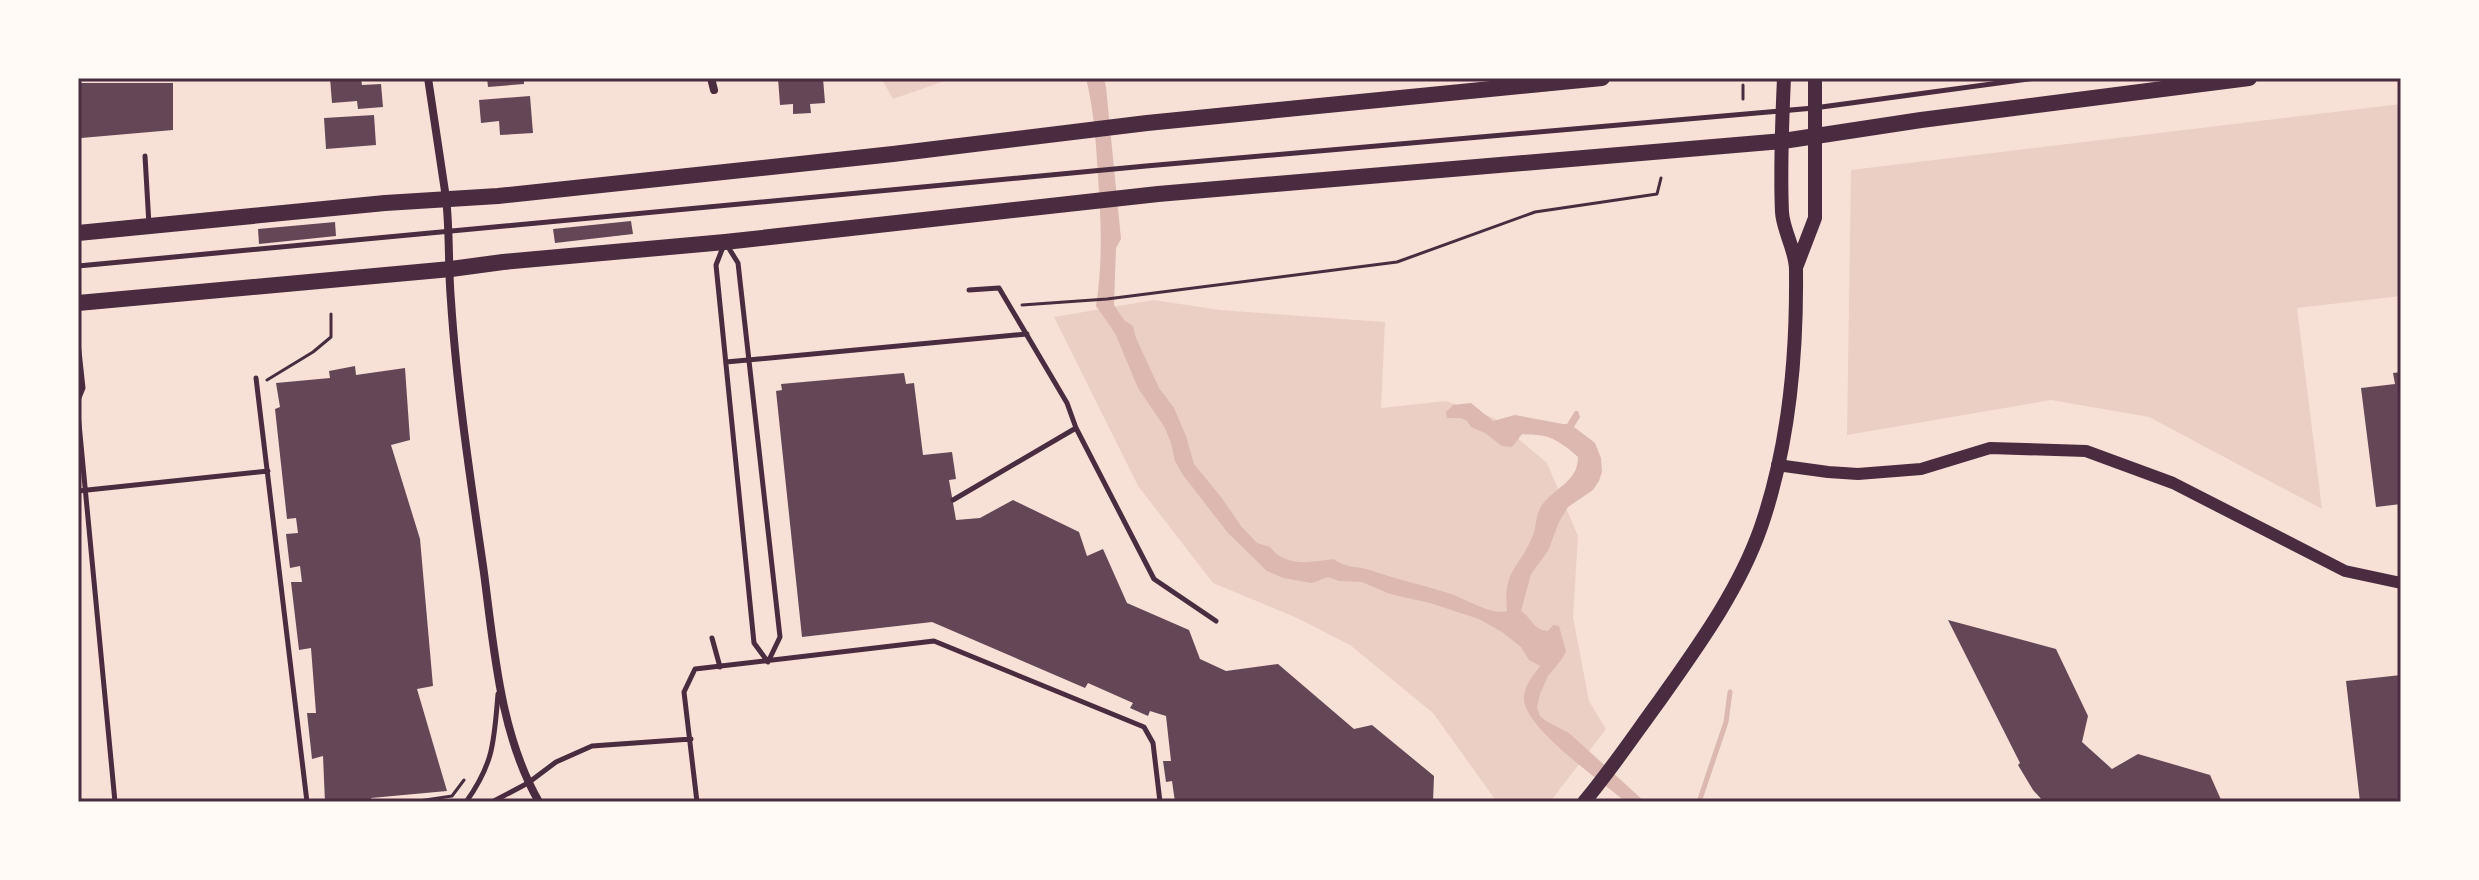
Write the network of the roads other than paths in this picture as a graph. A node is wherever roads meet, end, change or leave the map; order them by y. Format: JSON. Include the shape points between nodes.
{"nodes":[{"id":1,"x":428,"y":78,"type":"edge"},
{"id":2,"x":711,"y":78,"type":"edge"},
{"id":3,"x":1602,"y":78,"type":"edge"},
{"id":4,"x":1784,"y":78,"type":"edge"},
{"id":5,"x":1815,"y":78,"type":"edge"},
{"id":6,"x":2036,"y":78,"type":"edge"},
{"id":7,"x":2249,"y":78,"type":"edge"},
{"id":8,"x":714,"y":90,"type":"dead end"},
{"id":9,"x":1814,"y":108,"type":"junction"},
{"id":10,"x":1782,"y":111,"type":"junction"},
{"id":11,"x":1814,"y":135,"type":"junction"},
{"id":12,"x":1783,"y":141,"type":"junction"},
{"id":13,"x":145,"y":156,"type":"dead end"},
{"id":14,"x":446,"y":199,"type":"junction"},
{"id":15,"x":149,"y":226,"type":"junction"},
{"id":16,"x":448,"y":232,"type":"junction"},
{"id":17,"x":78,"y":233,"type":"edge"},
{"id":18,"x":725,"y":242,"type":"junction"},
{"id":19,"x":78,"y":266,"type":"edge"},
{"id":20,"x":1797,"y":266,"type":"junction"},
{"id":21,"x":451,"y":269,"type":"junction"},
{"id":22,"x":969,"y":290,"type":"dead end"},
{"id":23,"x":78,"y":303,"type":"edge"},
{"id":24,"x":1027,"y":334,"type":"junction"},
{"id":25,"x":78,"y":342,"type":"edge"},
{"id":26,"x":749,"y":358,"type":"junction"},
{"id":27,"x":726,"y":362,"type":"junction"},
{"id":28,"x":256,"y":378,"type":"dead end"},
{"id":29,"x":78,"y":400,"type":"edge"},
{"id":30,"x":78,"y":413,"type":"edge"},
{"id":31,"x":1076,"y":428,"type":"junction"},
{"id":32,"x":1777,"y":465,"type":"junction"},
{"id":33,"x":268,"y":471,"type":"junction"},
{"id":34,"x":82,"y":491,"type":"edge"},
{"id":35,"x":953,"y":500,"type":"dead end"},
{"id":36,"x":2401,"y":583,"type":"edge"},
{"id":37,"x":1216,"y":621,"type":"dead end"},
{"id":38,"x":712,"y":638,"type":"dead end"},
{"id":39,"x":768,"y":662,"type":"junction"},
{"id":40,"x":720,"y":667,"type":"junction"},
{"id":41,"x":500,"y":681,"type":"junction"},
{"id":42,"x":691,"y":739,"type":"junction"},
{"id":43,"x":528,"y":783,"type":"junction"},
{"id":44,"x":115,"y":802,"type":"edge"},
{"id":45,"x":307,"y":802,"type":"edge"},
{"id":46,"x":466,"y":802,"type":"edge"},
{"id":47,"x":492,"y":802,"type":"edge"},
{"id":48,"x":539,"y":802,"type":"edge"},
{"id":49,"x":697,"y":802,"type":"edge"},
{"id":50,"x":1160,"y":802,"type":"edge"},
{"id":51,"x":1584,"y":802,"type":"edge"}],
"edges":[{"from":1,"to":14,"type":"street"},
{"from":2,"to":8,"type":"street"},
{"from":3,"to":14,"type":"main road"},
{"from":4,"to":10,"type":"main road"},
{"from":5,"to":9,"type":"main road"},
{"from":6,"to":9,"type":"lane"},
{"from":7,"to":11,"type":"main road"},
{"from":9,"to":10,"type":"lane"},
{"from":9,"to":11,"type":"main road"},
{"from":10,"to":12,"type":"main road"},
{"from":10,"to":16,"type":"lane"},
{"from":11,"to":12,"type":"main road"},
{"from":11,"to":20,"type":"main road","via":[[1815,218]]},
{"from":12,"to":18,"type":"main road","via":[[1158,194]]},
{"from":12,"to":20,"type":"main road","via":[[1782,215]]},
{"from":13,"to":15,"type":"lane"},
{"from":14,"to":15,"type":"main road"},
{"from":14,"to":16,"type":"street"},
{"from":15,"to":17,"type":"main road"},
{"from":16,"to":19,"type":"lane"},
{"from":16,"to":21,"type":"street"},
{"from":18,"to":21,"type":"main road"},
{"from":18,"to":26,"type":"lane","via":[[738,263]]},
{"from":18,"to":27,"type":"lane","via":[[716,265]]},
{"from":20,"to":32,"type":"main road","via":[[1794,361]]},
{"from":21,"to":23,"type":"main road"},
{"from":21,"to":41,"type":"street","via":[[464,439]]},
{"from":22,"to":24,"type":"lane","via":[[999,288]]},
{"from":24,"to":26,"type":"lane"},
{"from":24,"to":31,"type":"lane"},
{"from":25,"to":29,"type":"lane","via":[[83,388]]},
{"from":26,"to":27,"type":"lane"},
{"from":26,"to":39,"type":"lane","via":[[780,637]]},
{"from":27,"to":39,"type":"lane","via":[[754,643]]},
{"from":28,"to":33,"type":"lane"},
{"from":30,"to":34,"type":"lane"},
{"from":31,"to":35,"type":"lane"},
{"from":31,"to":37,"type":"lane","via":[[1154,579]]},
{"from":32,"to":36,"type":"street","via":[[1858,474],[1921,469],[1990,448],[2086,451],[2173,483],[2345,571]]},
{"from":32,"to":51,"type":"main road","via":[[1743,571],[1679,672]]},
{"from":33,"to":34,"type":"lane"},
{"from":33,"to":45,"type":"lane"},
{"from":34,"to":44,"type":"lane"},
{"from":38,"to":40,"type":"lane"},
{"from":39,"to":40,"type":"lane"},
{"from":39,"to":50,"type":"lane","via":[[934,641],[1144,727],[1153,743]]},
{"from":40,"to":42,"type":"lane","via":[[695,669],[684,692]]},
{"from":41,"to":43,"type":"street"},
{"from":41,"to":46,"type":"lane","via":[[490,761]]},
{"from":42,"to":43,"type":"lane","via":[[592,746],[556,762]]},
{"from":42,"to":49,"type":"lane"},
{"from":43,"to":47,"type":"lane"},
{"from":43,"to":48,"type":"street"}]}
